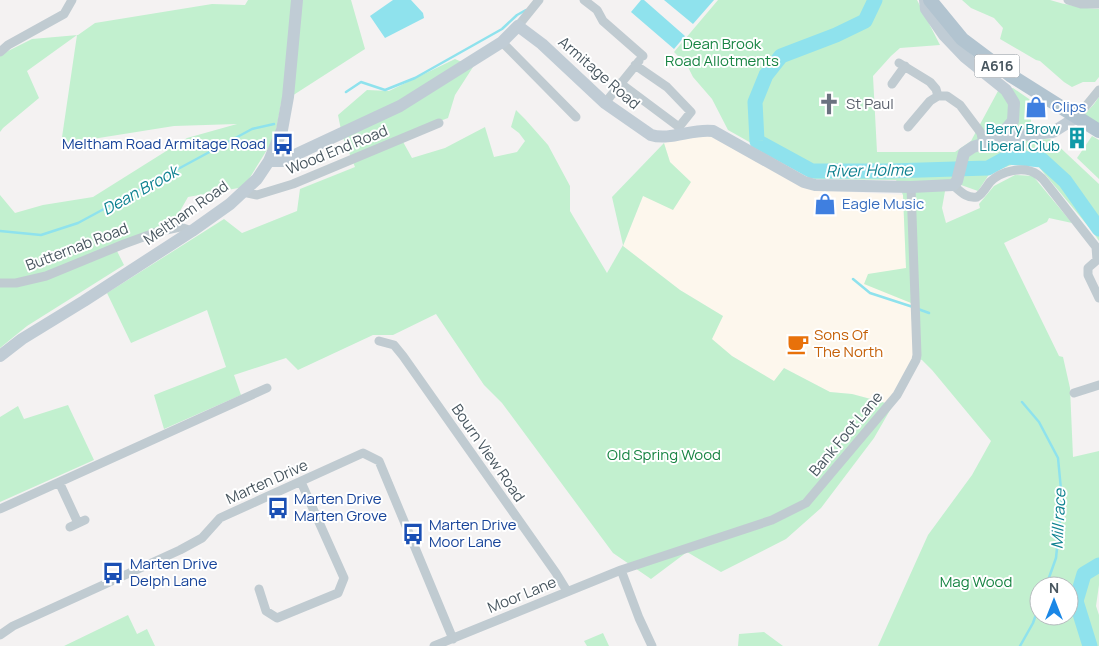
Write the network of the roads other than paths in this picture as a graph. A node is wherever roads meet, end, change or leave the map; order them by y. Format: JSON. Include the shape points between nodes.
{"nodes":[{"id":1,"x":72,"y":0,"type":"edge"},
{"id":2,"x":297,"y":0,"type":"edge"},
{"id":3,"x":539,"y":0,"type":"edge"},
{"id":4,"x":584,"y":0,"type":"edge"},
{"id":5,"x":925,"y":0,"type":"edge"},
{"id":6,"x":930,"y":0,"type":"edge"},
{"id":7,"x":1068,"y":0,"type":"edge"},
{"id":8,"x":1099,"y":4,"type":"edge"},
{"id":9,"x":518,"y":26,"type":"junction"},
{"id":10,"x":502,"y":42,"type":"junction"},
{"id":11,"x":0,"y":52,"type":"edge"},
{"id":12,"x":635,"y":65,"type":"junction"},
{"id":13,"x":620,"y":83,"type":"junction"},
{"id":14,"x":892,"y":84,"type":"dead end"},
{"id":15,"x":1099,"y":90,"type":"edge"},
{"id":16,"x":938,"y":96,"type":"junction"},
{"id":17,"x":605,"y":103,"type":"junction"},
{"id":18,"x":576,"y":116,"type":"dead end"},
{"id":19,"x":1077,"y":116,"type":"junction"},
{"id":20,"x":439,"y":123,"type":"dead end"},
{"id":21,"x":908,"y":127,"type":"dead end"},
{"id":22,"x":679,"y":130,"type":"junction"},
{"id":23,"x":1099,"y":131,"type":"edge"},
{"id":24,"x":997,"y":139,"type":"junction"},
{"id":25,"x":983,"y":144,"type":"junction"},
{"id":26,"x":269,"y":161,"type":"junction"},
{"id":27,"x":956,"y":181,"type":"junction"},
{"id":28,"x":911,"y":187,"type":"junction"},
{"id":29,"x":243,"y":192,"type":"junction"},
{"id":30,"x":192,"y":231,"type":"junction"},
{"id":31,"x":0,"y":283,"type":"edge"},
{"id":32,"x":1099,"y":298,"type":"edge"},
{"id":33,"x":379,"y":341,"type":"dead end"},
{"id":34,"x":0,"y":356,"type":"edge"},
{"id":35,"x":1099,"y":384,"type":"edge"},
{"id":36,"x":267,"y":388,"type":"dead end"},
{"id":37,"x":1074,"y":393,"type":"dead end"},
{"id":38,"x":59,"y":482,"type":"junction"},
{"id":39,"x":301,"y":482,"type":"junction"},
{"id":40,"x":0,"y":509,"type":"edge"},
{"id":41,"x":78,"y":523,"type":"dead end"},
{"id":42,"x":621,"y":570,"type":"junction"},
{"id":43,"x":258,"y":590,"type":"dead end"},
{"id":44,"x":567,"y":591,"type":"junction"},
{"id":45,"x":0,"y":635,"type":"edge"},
{"id":46,"x":453,"y":639,"type":"junction"},
{"id":47,"x":434,"y":646,"type":"edge"},
{"id":48,"x":652,"y":646,"type":"edge"}],
"edges":[{"from":1,"to":11,"type":"street","via":[[64,14]]},
{"from":2,"to":26,"type":"main road","name":"Meltham Road","via":[[288,97],[282,130]]},
{"from":3,"to":9,"type":"street"},
{"from":4,"to":12,"type":"street","via":[[597,10],[603,21],[645,54]]},
{"from":5,"to":24,"type":"main road","via":[[926,9],[944,35],[965,57],[1006,90],[1014,103],[1013,121]]},
{"from":6,"to":19,"type":"main road","number":"A616","via":[[962,39],[1010,75]]},
{"from":7,"to":8,"type":"street"},
{"from":9,"to":10,"type":"main road"},
{"from":9,"to":17,"type":"main road","name":"Armitage Road"},
{"from":10,"to":18,"type":"street"},
{"from":10,"to":26,"type":"main road","via":[[400,106],[282,161]]},
{"from":12,"to":13,"type":"street"},
{"from":12,"to":22,"type":"street","via":[[667,87],[690,112]]},
{"from":13,"to":17,"type":"street"},
{"from":13,"to":22,"type":"street"},
{"from":14,"to":16,"type":"street","via":[[902,65],[930,82]]},
{"from":15,"to":19,"type":"street"},
{"from":16,"to":21,"type":"street"},
{"from":16,"to":25,"type":"street","via":[[947,96],[960,105],[981,133]]},
{"from":17,"to":22,"type":"main road","name":"Armitage Road","via":[[656,137]]},
{"from":19,"to":23,"type":"main road","number":"A616"},
{"from":19,"to":24,"type":"main road","via":[[1056,135]]},
{"from":20,"to":29,"type":"street","name":"Wood End Road","via":[[293,184],[256,195]]},
{"from":22,"to":28,"type":"main road","name":"Armitage Road","via":[[714,131],[804,182],[815,185]]},
{"from":24,"to":25,"type":"main road"},
{"from":25,"to":27,"type":"main road","via":[[964,153]]},
{"from":26,"to":29,"type":"main road","name":"Meltham Road"},
{"from":27,"to":28,"type":"main road","name":"Armitage Road"},
{"from":27,"to":32,"type":"street","via":[[965,195],[976,197],[1003,173],[1016,170],[1038,175],[1096,247],[1097,260],[1088,268],[1088,275]]},
{"from":28,"to":42,"type":"street","name":"Bank Foot Lane","via":[[916,360],[897,395],[806,502],[772,520]]},
{"from":29,"to":30,"type":"main road","name":"Meltham Road"},
{"from":30,"to":31,"type":"street","name":"Butternab Road","via":[[180,227],[157,232],[46,276],[16,284]]},
{"from":30,"to":34,"type":"main road","name":"Meltham Road"},
{"from":33,"to":44,"type":"street","name":"Bourn View Road","via":[[394,345],[403,356]]},
{"from":35,"to":37,"type":"street"},
{"from":36,"to":38,"type":"street"},
{"from":38,"to":40,"type":"street"},
{"from":38,"to":41,"type":"street"},
{"from":39,"to":43,"type":"street","via":[[344,578],[338,593],[278,618],[266,611]]},
{"from":39,"to":45,"type":"street","name":"Marten Drive","via":[[220,518],[202,538],[180,550],[13,626]]},
{"from":39,"to":46,"type":"street","name":"Marten Drive","via":[[363,453],[379,461]]},
{"from":42,"to":44,"type":"street","name":"Moor Lane"},
{"from":42,"to":48,"type":"street"},
{"from":44,"to":46,"type":"street","name":"Moor Lane"},
{"from":46,"to":47,"type":"street","name":"Moor Lane"}]}
